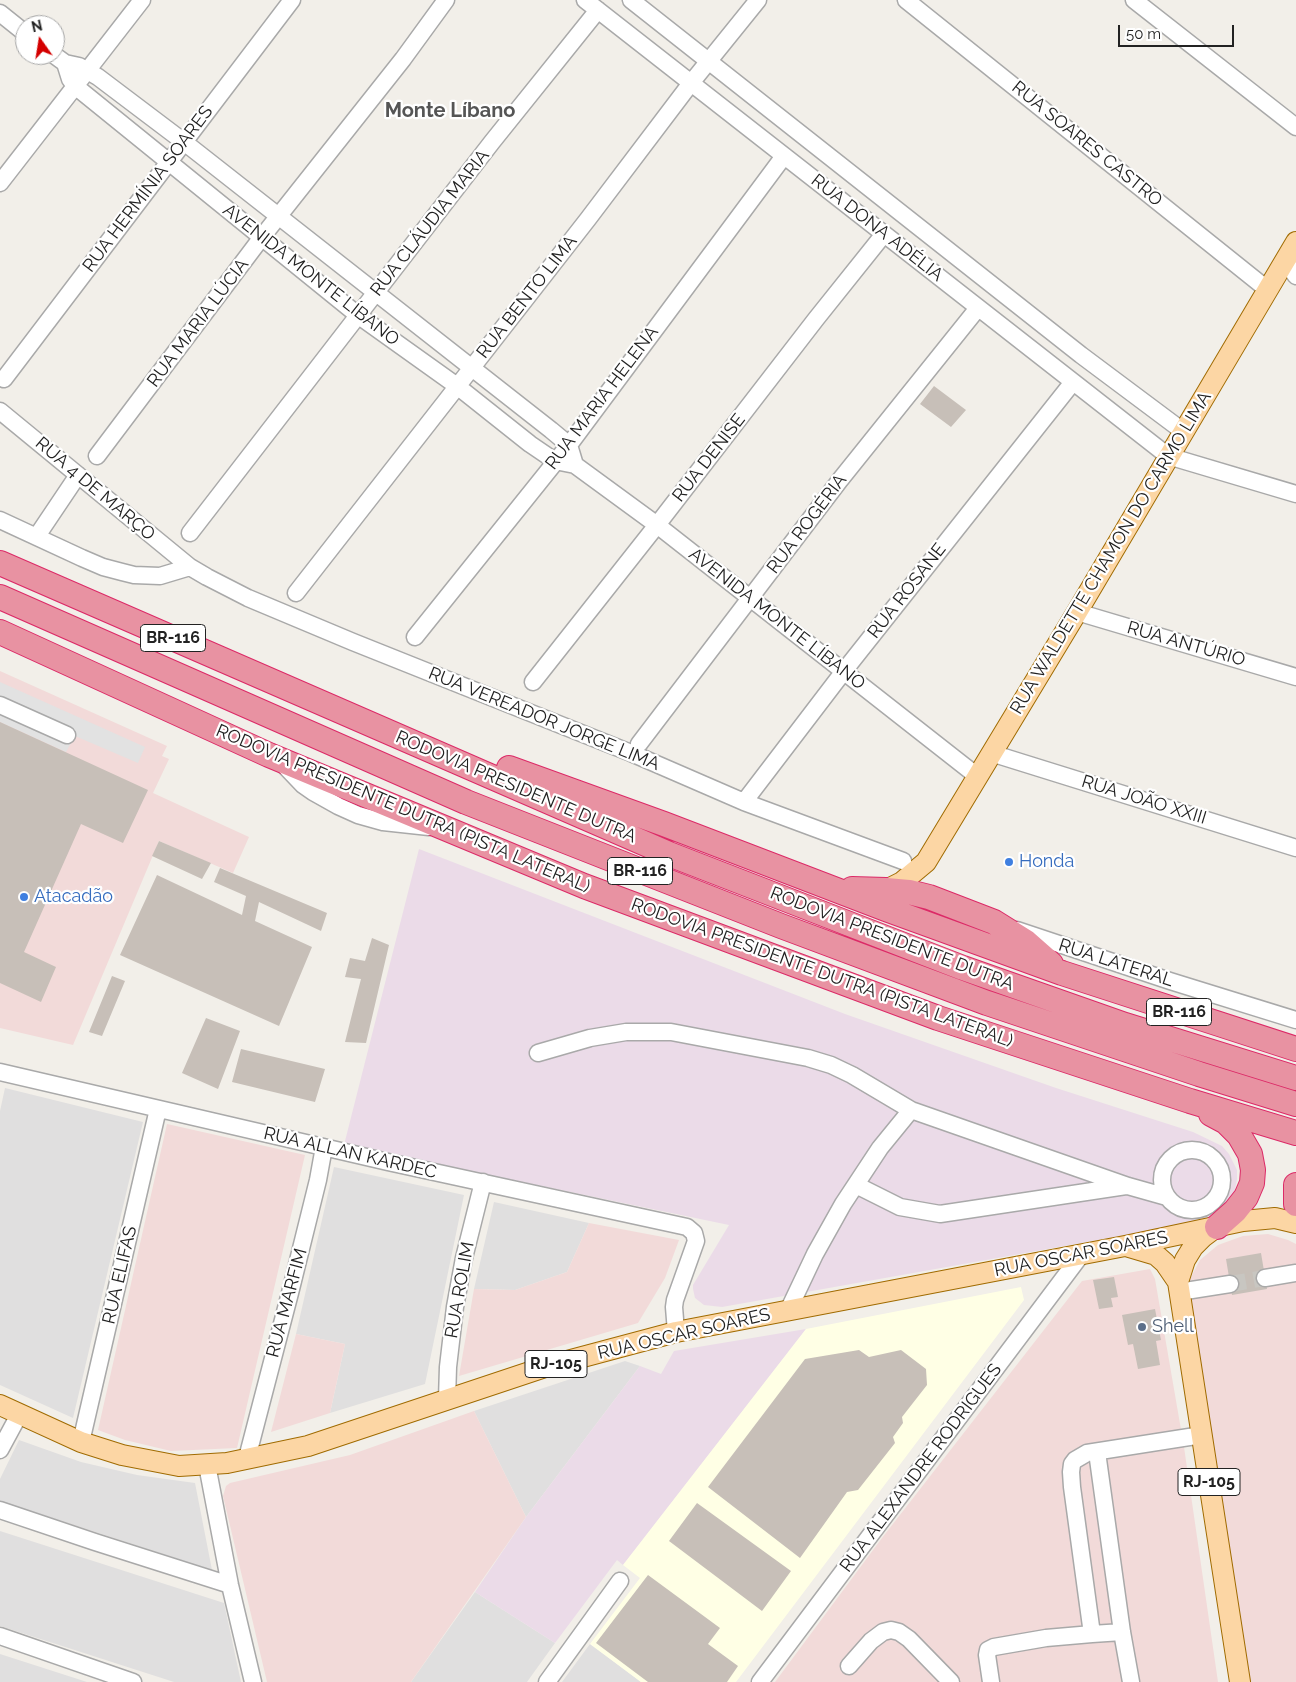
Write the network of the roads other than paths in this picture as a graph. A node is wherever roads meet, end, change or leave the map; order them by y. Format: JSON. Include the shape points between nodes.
{"nodes":[{"id":1,"x":142,"y":0,"type":"edge"},
{"id":2,"x":292,"y":0,"type":"edge"},
{"id":3,"x":446,"y":0,"type":"edge"},
{"id":4,"x":631,"y":0,"type":"edge"},
{"id":5,"x":758,"y":0,"type":"edge"},
{"id":6,"x":906,"y":0,"type":"edge"},
{"id":7,"x":1134,"y":0,"type":"edge"},
{"id":8,"x":592,"y":5,"type":"edge"},
{"id":9,"x":0,"y":13,"type":"edge"},
{"id":10,"x":15,"y":25,"type":"edge"},
{"id":11,"x":709,"y":60,"type":"junction"},
{"id":12,"x":65,"y":61,"type":"edge"},
{"id":13,"x":62,"y":65,"type":"edge"},
{"id":14,"x":87,"y":70,"type":"junction"},
{"id":15,"x":691,"y":83,"type":"junction"},
{"id":16,"x":75,"y":86,"type":"junction"},
{"id":17,"x":1296,"y":127,"type":"edge"},
{"id":18,"x":184,"y":142,"type":"junction"},
{"id":19,"x":784,"y":156,"type":"junction"},
{"id":20,"x":168,"y":162,"type":"junction"},
{"id":21,"x":0,"y":183,"type":"edge"},
{"id":22,"x":279,"y":217,"type":"junction"},
{"id":23,"x":884,"y":234,"type":"junction"},
{"id":24,"x":262,"y":237,"type":"junction"},
{"id":25,"x":1296,"y":242,"type":"edge"},
{"id":26,"x":1290,"y":268,"type":"edge"},
{"id":27,"x":1268,"y":290,"type":"junction"},
{"id":28,"x":376,"y":294,"type":"junction"},
{"id":29,"x":978,"y":308,"type":"junction"},
{"id":30,"x":359,"y":316,"type":"junction"},
{"id":31,"x":472,"y":369,"type":"junction"},
{"id":32,"x":4,"y":379,"type":"dead end"},
{"id":33,"x":1073,"y":382,"type":"junction"},
{"id":34,"x":458,"y":386,"type":"junction"},
{"id":35,"x":0,"y":411,"type":"edge"},
{"id":36,"x":1184,"y":432,"type":"junction"},
{"id":37,"x":568,"y":445,"type":"junction"},
{"id":38,"x":97,"y":456,"type":"dead end"},
{"id":39,"x":1168,"y":456,"type":"junction"},
{"id":40,"x":555,"y":461,"type":"junction"},
{"id":41,"x":575,"y":465,"type":"junction"},
{"id":42,"x":78,"y":476,"type":"junction"},
{"id":43,"x":1296,"y":494,"type":"edge"},
{"id":44,"x":0,"y":520,"type":"edge"},
{"id":45,"x":657,"y":525,"type":"junction"},
{"id":46,"x":190,"y":533,"type":"dead end"},
{"id":47,"x":37,"y":536,"type":"junction"},
{"id":48,"x":0,"y":563,"type":"edge"},
{"id":49,"x":190,"y":568,"type":"junction"},
{"id":50,"x":296,"y":593,"type":"dead end"},
{"id":51,"x":0,"y":597,"type":"edge"},
{"id":52,"x":750,"y":598,"type":"junction"},
{"id":53,"x":1077,"y":612,"type":"junction"},
{"id":54,"x":0,"y":632,"type":"edge"},
{"id":55,"x":415,"y":637,"type":"dead end"},
{"id":56,"x":844,"y":670,"type":"junction"},
{"id":57,"x":1296,"y":677,"type":"edge"},
{"id":58,"x":533,"y":682,"type":"dead end"},
{"id":59,"x":0,"y":706,"type":"edge"},
{"id":60,"x":346,"y":714,"type":"junction"},
{"id":61,"x":67,"y":735,"type":"dead end"},
{"id":62,"x":639,"y":744,"type":"dead end"},
{"id":63,"x":991,"y":753,"type":"junction"},
{"id":64,"x":977,"y":776,"type":"junction"},
{"id":65,"x":744,"y":802,"type":"junction"},
{"id":66,"x":1296,"y":848,"type":"edge"},
{"id":67,"x":903,"y":861,"type":"dead end"},
{"id":68,"x":926,"y":862,"type":"junction"},
{"id":69,"x":826,"y":886,"type":"junction"},
{"id":70,"x":886,"y":890,"type":"junction"},
{"id":71,"x":929,"y":897,"type":"junction"},
{"id":72,"x":994,"y":922,"type":"junction"},
{"id":73,"x":1062,"y":973,"type":"junction"},
{"id":74,"x":1296,"y":1020,"type":"edge"},
{"id":75,"x":1296,"y":1049,"type":"edge"},
{"id":76,"x":538,"y":1053,"type":"dead end"},
{"id":77,"x":0,"y":1072,"type":"edge"},
{"id":78,"x":1296,"y":1078,"type":"edge"},
{"id":79,"x":1190,"y":1101,"type":"junction"},
{"id":80,"x":1296,"y":1104,"type":"edge"},
{"id":81,"x":158,"y":1109,"type":"junction"},
{"id":82,"x":911,"y":1110,"type":"junction"},
{"id":83,"x":1296,"y":1133,"type":"edge"},
{"id":84,"x":324,"y":1147,"type":"junction"},
{"id":85,"x":483,"y":1182,"type":"junction"},
{"id":86,"x":856,"y":1185,"type":"junction"},
{"id":87,"x":1296,"y":1185,"type":"edge"},
{"id":88,"x":1128,"y":1186,"type":"junction"},
{"id":89,"x":1167,"y":1197,"type":"dead end"},
{"id":90,"x":1296,"y":1204,"type":"edge"},
{"id":91,"x":1296,"y":1223,"type":"edge"},
{"id":92,"x":1217,"y":1227,"type":"junction"},
{"id":93,"x":1125,"y":1246,"type":"junction"},
{"id":94,"x":1081,"y":1254,"type":"junction"},
{"id":95,"x":1296,"y":1273,"type":"edge"},
{"id":96,"x":1265,"y":1278,"type":"tunnel mouth"},
{"id":97,"x":1230,"y":1284,"type":"tunnel mouth"},
{"id":98,"x":1179,"y":1287,"type":"junction"},
{"id":99,"x":788,"y":1311,"type":"junction"},
{"id":100,"x":676,"y":1332,"type":"junction"},
{"id":101,"x":447,"y":1399,"type":"junction"},
{"id":102,"x":0,"y":1405,"type":"edge"},
{"id":103,"x":20,"y":1414,"type":"junction"},
{"id":104,"x":1202,"y":1435,"type":"junction"},
{"id":105,"x":81,"y":1442,"type":"junction"},
{"id":106,"x":0,"y":1450,"type":"edge"},
{"id":107,"x":1098,"y":1452,"type":"junction"},
{"id":108,"x":247,"y":1458,"type":"junction"},
{"id":109,"x":207,"y":1465,"type":"junction"},
{"id":110,"x":0,"y":1510,"type":"edge"},
{"id":111,"x":620,"y":1581,"type":"dead end"},
{"id":112,"x":230,"y":1585,"type":"junction"},
{"id":113,"x":1122,"y":1632,"type":"junction"},
{"id":114,"x":1092,"y":1634,"type":"junction"},
{"id":115,"x":0,"y":1636,"type":"edge"},
{"id":116,"x":849,"y":1666,"type":"dead end"},
{"id":117,"x":134,"y":1682,"type":"edge"},
{"id":118,"x":253,"y":1682,"type":"edge"},
{"id":119,"x":547,"y":1682,"type":"edge"},
{"id":120,"x":760,"y":1682,"type":"edge"},
{"id":121,"x":951,"y":1682,"type":"edge"},
{"id":122,"x":991,"y":1682,"type":"edge"},
{"id":123,"x":1131,"y":1682,"type":"edge"},
{"id":124,"x":1240,"y":1682,"type":"edge"}],
"edges":[{"from":1,"to":14,"type":"street"},
{"from":2,"to":18,"type":"street","name":"RUA HERMÍNIA SOARES"},
{"from":3,"to":22,"type":"street","name":"RUA MARIA LÚCIA","via":[[403,60]]},
{"from":4,"to":11,"type":"street","name":"RUA DONA ADÉLIA"},
{"from":5,"to":11,"type":"street","name":"RUA BENTO LIMA"},
{"from":6,"to":27,"type":"street","name":"RUA SOARES CASTRO"},
{"from":7,"to":17,"type":"street"},
{"from":8,"to":15,"type":"street","name":"RUA DONA ADÉLIA"},
{"from":8,"to":28,"type":"street","name":"RUA CLÁUDIA MARIA"},
{"from":9,"to":10,"type":"street"},
{"from":11,"to":15,"type":"street","name":"RUA BENTO LIMA"},
{"from":11,"to":36,"type":"street","name":"RUA DONA ADÉLIA","via":[[860,182]]},
{"from":12,"to":14,"type":"street","name":"AVENIDA MONTE LÍBANO"},
{"from":13,"to":16,"type":"street","name":"AVENIDA MONTE LÍBANO"},
{"from":14,"to":16,"type":"street"},
{"from":14,"to":18,"type":"street","name":"AVENIDA MONTE LÍBANO"},
{"from":15,"to":19,"type":"street","name":"RUA DONA ADÉLIA"},
{"from":15,"to":31,"type":"street","name":"RUA BENTO LIMA"},
{"from":16,"to":20,"type":"street","name":"AVENIDA MONTE LÍBANO"},
{"from":16,"to":21,"type":"street"},
{"from":18,"to":20,"type":"street","name":"RUA HERMÍNIA SOARES"},
{"from":18,"to":22,"type":"street","name":"AVENIDA MONTE LÍBANO"},
{"from":19,"to":23,"type":"street","name":"RUA DONA ADÉLIA"},
{"from":19,"to":37,"type":"street","name":"RUA MARIA HELENA"},
{"from":20,"to":24,"type":"street","name":"AVENIDA MONTE LÍBANO"},
{"from":20,"to":32,"type":"street","name":"RUA HERMÍNIA SOARES"},
{"from":22,"to":24,"type":"street","name":"RUA MARIA LÚCIA"},
{"from":22,"to":28,"type":"street","name":"AVENIDA MONTE LÍBANO"},
{"from":23,"to":29,"type":"street","name":"RUA DONA ADÉLIA"},
{"from":23,"to":45,"type":"street","name":"RUA DENISE"},
{"from":24,"to":30,"type":"street","name":"AVENIDA MONTE LÍBANO"},
{"from":24,"to":38,"type":"street","name":"RUA MARIA LÚCIA"},
{"from":25,"to":26,"type":"main road","name":"RUA WALDETTE CHAMON DO CARMO LIMA"},
{"from":26,"to":27,"type":"main road","name":"RUA WALDETTE CHAMON DO CARMO LIMA"},
{"from":27,"to":36,"type":"main road","name":"RUA WALDETTE CHAMON DO CARMO LIMA"},
{"from":28,"to":30,"type":"street","name":"RUA CLÁUDIA MARIA"},
{"from":28,"to":31,"type":"street","name":"AVENIDA MONTE LÍBANO"},
{"from":29,"to":33,"type":"street","name":"RUA DONA ADÉLIA"},
{"from":29,"to":52,"type":"street","name":"RUA ROGÉRIA"},
{"from":30,"to":34,"type":"street","name":"AVENIDA MONTE LÍBANO"},
{"from":30,"to":46,"type":"street","name":"RUA CLÁUDIA MARIA"},
{"from":31,"to":34,"type":"street","name":"RUA BENTO LIMA"},
{"from":31,"to":37,"type":"street","name":"AVENIDA MONTE LÍBANO"},
{"from":33,"to":39,"type":"street","name":"RUA DONA ADÉLIA"},
{"from":33,"to":56,"type":"street","name":"RUA ROSANE"},
{"from":34,"to":40,"type":"street","name":"AVENIDA MONTE LÍBANO"},
{"from":34,"to":50,"type":"street","name":"RUA BENTO LIMA"},
{"from":35,"to":42,"type":"street","name":"RUA 4 DE MARÇO"},
{"from":36,"to":39,"type":"main road","name":"RUA WALDETTE CHAMON DO CARMO LIMA"},
{"from":37,"to":40,"type":"street","name":"RUA MARIA HELENA"},
{"from":37,"to":41,"type":"street"},
{"from":39,"to":43,"type":"street"},
{"from":39,"to":53,"type":"main road","name":"RUA WALDETTE CHAMON DO CARMO LIMA"},
{"from":40,"to":41,"type":"street","name":"AVENIDA MONTE LÍBANO"},
{"from":40,"to":55,"type":"street","name":"RUA MARIA HELENA"},
{"from":41,"to":45,"type":"street","name":"AVENIDA MONTE LÍBANO"},
{"from":42,"to":47,"type":"street"},
{"from":42,"to":49,"type":"street","name":"RUA 4 DE MARÇO"},
{"from":44,"to":47,"type":"street"},
{"from":45,"to":52,"type":"street","name":"AVENIDA MONTE LÍBANO"},
{"from":45,"to":58,"type":"street","name":"RUA DENISE"},
{"from":47,"to":49,"type":"street","via":[[103,567],[134,575],[160,576]]},
{"from":48,"to":60,"type":"highway","name":"RODOVIA PRESIDENTE DUTRA","number":"BR-116"},
{"from":49,"to":65,"type":"street","name":"RUA VEREADOR JORGE LIMA","via":[[300,620]]},
{"from":51,"to":80,"type":"highway","name":"RODOVIA PRESIDENTE DUTRA","number":"BR-116","via":[[466,802],[781,926],[987,1003]]},
{"from":52,"to":56,"type":"street","name":"AVENIDA MONTE LÍBANO"},
{"from":52,"to":62,"type":"street","name":"RUA ROGÉRIA"},
{"from":53,"to":57,"type":"street","name":"RUA ANTÚRIO"},
{"from":53,"to":63,"type":"main road","name":"RUA WALDETTE CHAMON DO CARMO LIMA"},
{"from":54,"to":79,"type":"highway","name":"RODOVIA PRESIDENTE DUTRA (PISTA LATERAL)","number":"BR-116","via":[[278,758],[584,886],[938,1018]]},
{"from":56,"to":64,"type":"street","name":"AVENIDA MONTE LÍBANO"},
{"from":56,"to":65,"type":"street","name":"RUA ROSANE"},
{"from":59,"to":61,"type":"street"},
{"from":60,"to":69,"type":"highway","number":"BR-116","via":[[627,810]]},
{"from":60,"to":78,"type":"highway","name":"RODOVIA PRESIDENTE DUTRA","number":"BR-116","via":[[669,854],[963,968],[1125,1025]]},
{"from":63,"to":64,"type":"main road","name":"RUA WALDETTE CHAMON DO CARMO LIMA"},
{"from":63,"to":66,"type":"street","name":"RUA JOÃO XXIII"},
{"from":64,"to":68,"type":"main road","name":"RUA WALDETTE CHAMON DO CARMO LIMA"},
{"from":65,"to":67,"type":"street","name":"RUA VEREADOR JORGE LIMA"},
{"from":68,"to":70,"type":"main road","name":"RUA WALDETTE CHAMON DO CARMO LIMA","via":[[894,888]]},
{"from":68,"to":71,"type":"main road","name":"RUA WALDETTE CHAMON DO CARMO LIMA","via":[[922,881]]},
{"from":69,"to":70,"type":"highway"},
{"from":69,"to":73,"type":"highway","number":"BR-116"},
{"from":70,"to":71,"type":"highway"},
{"from":71,"to":72,"type":"highway"},
{"from":72,"to":73,"type":"highway","via":[[1026,942]]},
{"from":72,"to":74,"type":"street","name":"RUA LATERAL"},
{"from":73,"to":75,"type":"highway","number":"BR-116"},
{"from":76,"to":82,"type":"street","via":[[590,1038],[626,1032],[671,1032],[831,1065]]},
{"from":77,"to":81,"type":"street","name":"RUA ALLAN KARDEC"},
{"from":79,"to":83,"type":"highway","name":"RODOVIA PRESIDENTE DUTRA (PISTA LATERAL)","number":"BR-116"},
{"from":79,"to":92,"type":"highway","via":[[1226,1122],[1245,1143],[1252,1162],[1252,1183],[1246,1197],[1235,1212]]},
{"from":81,"to":84,"type":"street","name":"RUA ALLAN KARDEC"},
{"from":81,"to":105,"type":"street","name":"RUA ELIFAS"},
{"from":82,"to":86,"type":"street","via":[[880,1148]]},
{"from":82,"to":88,"type":"street"},
{"from":84,"to":85,"type":"street","name":"RUA ALLAN KARDEC"},
{"from":84,"to":108,"type":"street","name":"RUA MARFIM"},
{"from":85,"to":100,"type":"street","name":"RUA ALLAN KARDEC","via":[[692,1230],[696,1237],[693,1251],[675,1300]]},
{"from":85,"to":101,"type":"street","name":"RUA ROLIM","via":[[455,1307]]},
{"from":86,"to":88,"type":"street","via":[[900,1206],[940,1214]]},
{"from":86,"to":99,"type":"street","via":[[814,1254]]},
{"from":87,"to":90,"type":"highway"},
{"from":88,"to":89,"type":"street"},
{"from":91,"to":92,"type":"main road","name":"RUA OSCAR SOARES","number":"RJ-105","via":[[1266,1218]]},
{"from":92,"to":93,"type":"main road","name":"RUA OSCAR SOARES","number":"RJ-105"},
{"from":92,"to":98,"type":"main road","via":[[1193,1247],[1185,1260]]},
{"from":93,"to":94,"type":"main road","name":"RUA OSCAR SOARES","number":"RJ-105"},
{"from":93,"to":98,"type":"main road","number":"RJ-105","via":[[1156,1256],[1165,1263]]},
{"from":94,"to":99,"type":"main road","name":"RUA OSCAR SOARES","number":"RJ-105"},
{"from":94,"to":120,"type":"street","name":"RUA ALEXANDRE RODRIGUES"},
{"from":95,"to":96,"type":"street"},
{"from":97,"to":98,"type":"street"},
{"from":98,"to":104,"type":"main road","number":"RJ-105"},
{"from":99,"to":100,"type":"main road","name":"RUA OSCAR SOARES","number":"RJ-105"},
{"from":100,"to":101,"type":"main road","name":"RUA OSCAR SOARES","number":"RJ-105","via":[[545,1367]]},
{"from":101,"to":108,"type":"main road","name":"RUA OSCAR SOARES","number":"RJ-105","via":[[308,1446]]},
{"from":102,"to":103,"type":"main road","name":"RUA OSCAR SOARES","number":"RJ-105"},
{"from":103,"to":105,"type":"main road","name":"RUA OSCAR SOARES","number":"RJ-105"},
{"from":103,"to":106,"type":"street"},
{"from":104,"to":107,"type":"street"},
{"from":104,"to":124,"type":"main road","number":"RJ-105"},
{"from":105,"to":109,"type":"main road","name":"RUA OSCAR SOARES","number":"RJ-105","via":[[157,1463]]},
{"from":107,"to":113,"type":"street"},
{"from":107,"to":114,"type":"street","via":[[1080,1456],[1072,1464],[1071,1472]]},
{"from":108,"to":109,"type":"main road","name":"RUA OSCAR SOARES","number":"RJ-105"},
{"from":109,"to":112,"type":"street"},
{"from":110,"to":112,"type":"street"},
{"from":111,"to":119,"type":"street"},
{"from":112,"to":118,"type":"street"},
{"from":113,"to":114,"type":"street"},
{"from":113,"to":123,"type":"street"},
{"from":114,"to":122,"type":"street","via":[[994,1647],[988,1650],[987,1655]]},
{"from":115,"to":117,"type":"street"},
{"from":116,"to":121,"type":"street","via":[[870,1640],[891,1630],[910,1639]]}]}
